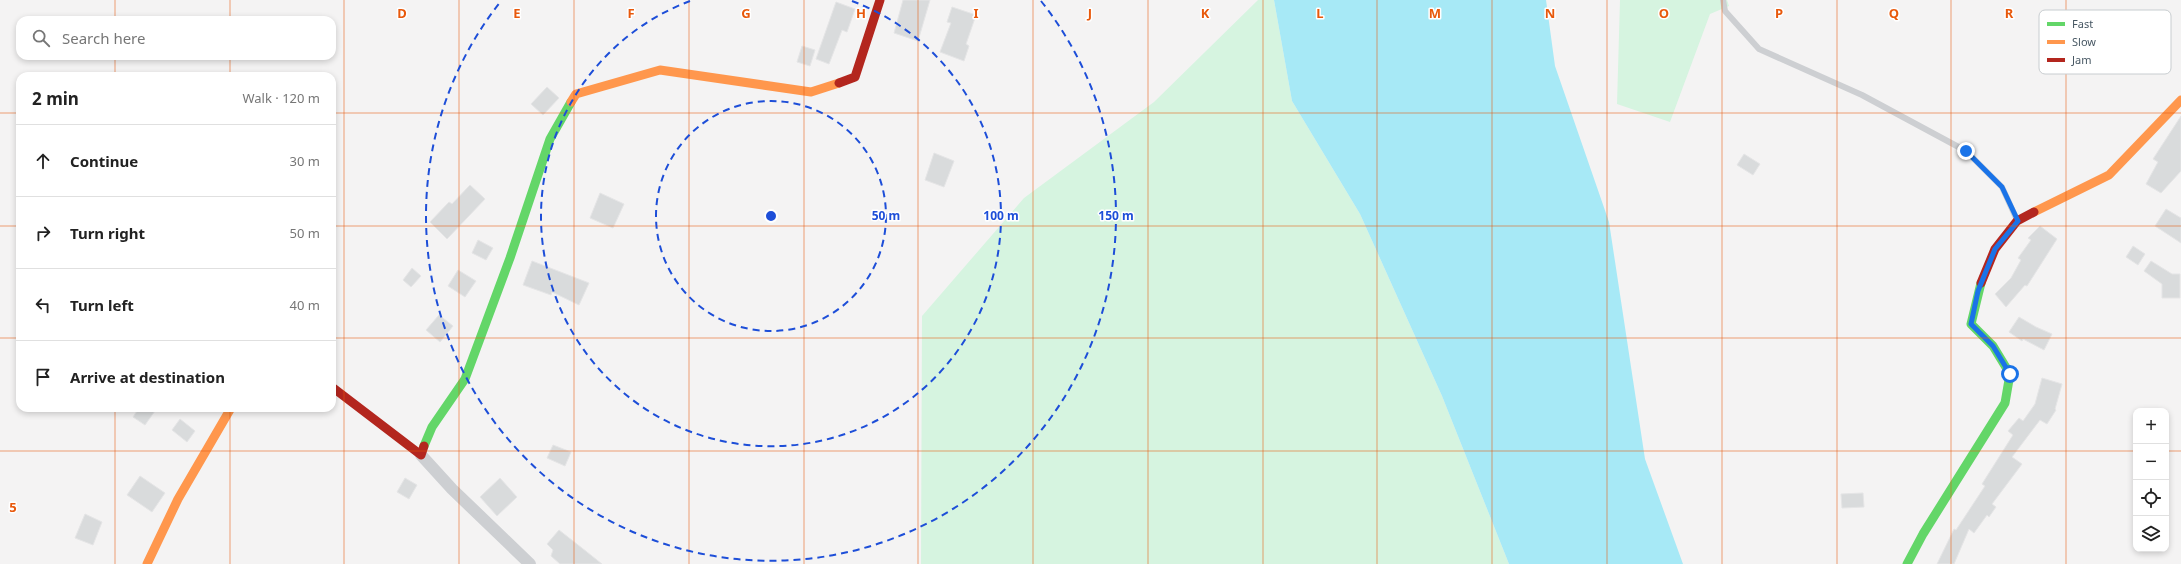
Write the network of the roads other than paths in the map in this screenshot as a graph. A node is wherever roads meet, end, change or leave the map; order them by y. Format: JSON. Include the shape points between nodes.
{"nodes":[{"id":1,"x":880,"y":0,"type":"edge"},
{"id":2,"x":1723,"y":0,"type":"edge"},
{"id":3,"x":2181,"y":100,"type":"edge"},
{"id":4,"x":2018,"y":221,"type":"junction"},
{"id":5,"x":336,"y":390,"type":"edge"},
{"id":6,"x":229,"y":412,"type":"edge"},
{"id":7,"x":421,"y":454,"type":"junction"},
{"id":8,"x":147,"y":564,"type":"edge"},
{"id":9,"x":530,"y":564,"type":"edge"},
{"id":10,"x":1907,"y":564,"type":"edge"}],
"edges":[{"from":1,"to":7,"type":"street","via":[[855,77],[811,92],[660,70],[576,94],[550,139],[510,258],[465,379],[432,427]]},
{"from":2,"to":4,"type":"lane","via":[[1725,11],[1759,49],[1862,95],[1966,151],[2002,187]]},
{"from":3,"to":4,"type":"street","via":[[2109,175]]},
{"from":4,"to":10,"type":"street","via":[[1995,249],[1978,291],[1971,324],[1993,346],[2010,374],[2005,403]]},
{"from":5,"to":7,"type":"street"},
{"from":6,"to":8,"type":"street","via":[[178,499]]},
{"from":7,"to":9,"type":"street","via":[[452,489]]}]}
